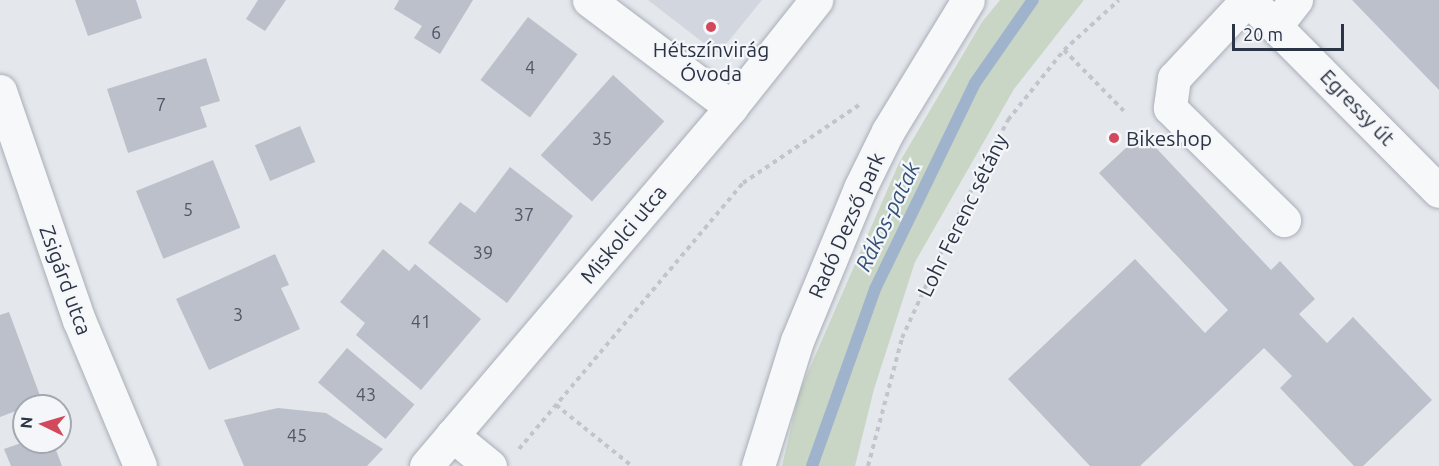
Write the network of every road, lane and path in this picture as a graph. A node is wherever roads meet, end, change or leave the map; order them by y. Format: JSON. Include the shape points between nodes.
{"nodes":[{"id":1,"x":589,"y":0,"type":"edge"},
{"id":2,"x":816,"y":0,"type":"edge"},
{"id":3,"x":968,"y":0,"type":"edge"},
{"id":4,"x":1119,"y":0,"type":"edge"},
{"id":5,"x":1248,"y":0,"type":"edge"},
{"id":6,"x":1286,"y":12,"type":"edge"},
{"id":7,"x":1064,"y":50,"type":"junction"},
{"id":8,"x":0,"y":91,"type":"edge"},
{"id":9,"x":871,"y":97,"type":"dead end"},
{"id":10,"x":731,"y":107,"type":"junction"},
{"id":11,"x":1124,"y":111,"type":"dead end"},
{"id":12,"x":1439,"y":191,"type":"edge"},
{"id":13,"x":1284,"y":220,"type":"dead end"},
{"id":14,"x":556,"y":405,"type":"junction"},
{"id":15,"x":452,"y":435,"type":"junction"},
{"id":16,"x":502,"y":462,"type":"edge"},
{"id":17,"x":140,"y":466,"type":"edge"},
{"id":18,"x":426,"y":466,"type":"edge"},
{"id":19,"x":632,"y":466,"type":"edge"},
{"id":20,"x":758,"y":466,"type":"edge"},
{"id":21,"x":868,"y":466,"type":"edge"}],
"edges":[{"from":1,"to":10,"type":"street"},
{"from":2,"to":10,"type":"street","name":"Miskolci utca"},
{"from":3,"to":20,"type":"street","name":"Radó Dezső park","via":[[888,131],[860,188],[797,341]]},
{"from":4,"to":7,"type":"path","name":"Lohr Ferenc sétány"},
{"from":5,"to":6,"type":"street","name":"Egressy út"},
{"from":5,"to":13,"type":"street","via":[[1174,78],[1170,108]]},
{"from":6,"to":12,"type":"street","name":"Egressy út"},
{"from":7,"to":11,"type":"path"},
{"from":7,"to":21,"type":"path","name":"Lohr Ferenc sétány","via":[[1008,120],[961,210],[902,338]]},
{"from":8,"to":17,"type":"street","name":"Zsigárd utca","via":[[79,320]]},
{"from":9,"to":14,"type":"path","via":[[743,183]]},
{"from":10,"to":15,"type":"street","name":"Miskolci utca"},
{"from":14,"to":16,"type":"path"},
{"from":14,"to":19,"type":"path"},
{"from":15,"to":16,"type":"street"},
{"from":15,"to":18,"type":"street","name":"Miskolci utca"}]}
